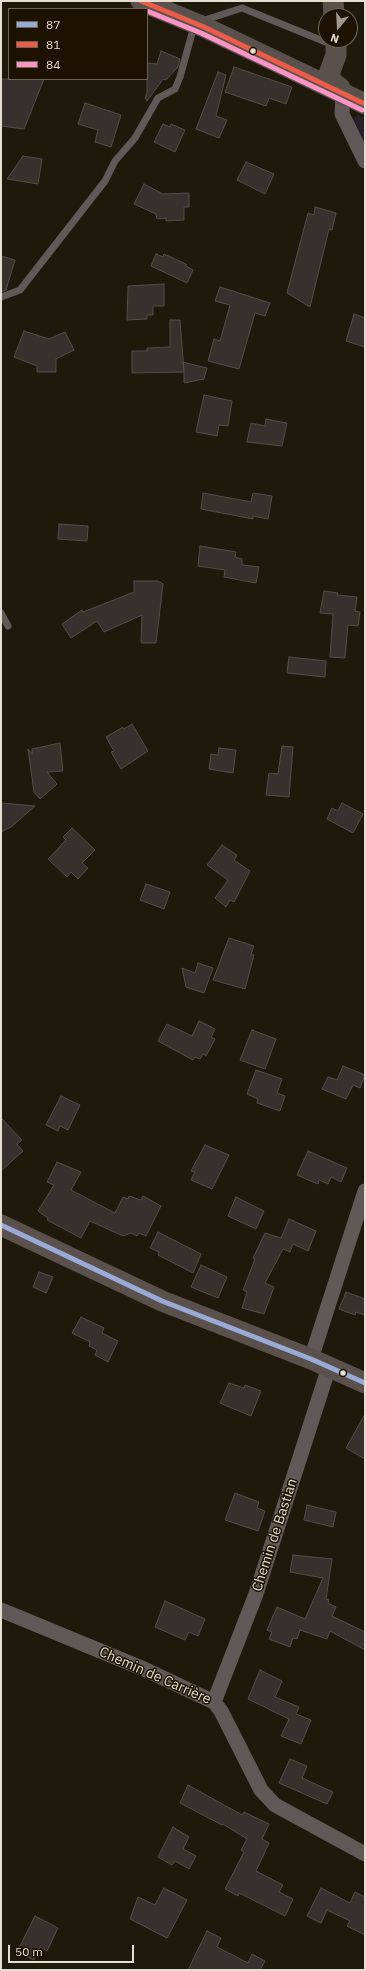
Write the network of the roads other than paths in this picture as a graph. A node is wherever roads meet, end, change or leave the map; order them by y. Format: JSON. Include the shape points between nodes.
{"nodes":[{"id":1,"x":141,"y":1,"type":"edge"},
{"id":2,"x":199,"y":25,"type":"junction"},
{"id":3,"x":318,"y":36,"type":"edge"},
{"id":4,"x":336,"y":48,"type":"edge"},
{"id":5,"x":329,"y":74,"type":"junction"},
{"id":6,"x":365,"y":91,"type":"edge"},
{"id":7,"x":343,"y":95,"type":"junction"},
{"id":8,"x":365,"y":104,"type":"edge"},
{"id":9,"x":361,"y":144,"type":"edge"},
{"id":10,"x":365,"y":161,"type":"edge"},
{"id":11,"x":1,"y":297,"type":"edge"},
{"id":12,"x":1,"y":613,"type":"edge"},
{"id":13,"x":8,"y":626,"type":"dead end"},
{"id":14,"x":365,"y":1191,"type":"edge"},
{"id":15,"x":1,"y":1225,"type":"edge"},
{"id":16,"x":320,"y":1363,"type":"junction"},
{"id":17,"x":365,"y":1383,"type":"edge"},
{"id":18,"x":1,"y":1610,"type":"edge"},
{"id":19,"x":214,"y":1702,"type":"junction"},
{"id":20,"x":365,"y":1854,"type":"edge"}],
"edges":[{"from":1,"to":2,"type":"street"},
{"from":2,"to":3,"type":"lane","via":[[242,8]]},
{"from":2,"to":5,"type":"street","via":[[257,42]]},
{"from":2,"to":7,"type":"street"},
{"from":2,"to":11,"type":"lane","via":[[174,89],[158,98],[136,138],[20,290]]},
{"from":4,"to":5,"type":"street"},
{"from":5,"to":6,"type":"street"},
{"from":5,"to":7,"type":"street"},
{"from":7,"to":8,"type":"street"},
{"from":7,"to":9,"type":"street","via":[[342,114]]},
{"from":9,"to":10,"type":"street"},
{"from":12,"to":13,"type":"lane"},
{"from":14,"to":16,"type":"street","name":"Chemin de Bastian","via":[[334,1283]]},
{"from":15,"to":16,"type":"street","via":[[162,1301]]},
{"from":16,"to":17,"type":"street"},
{"from":16,"to":19,"type":"street","name":"Chemin de Bastian","via":[[256,1594]]},
{"from":18,"to":19,"type":"street","name":"Chemin de Carrière","via":[[144,1669]]},
{"from":19,"to":20,"type":"street","name":"Chemin de Carrière","via":[[221,1711],[260,1790],[275,1805]]}]}
